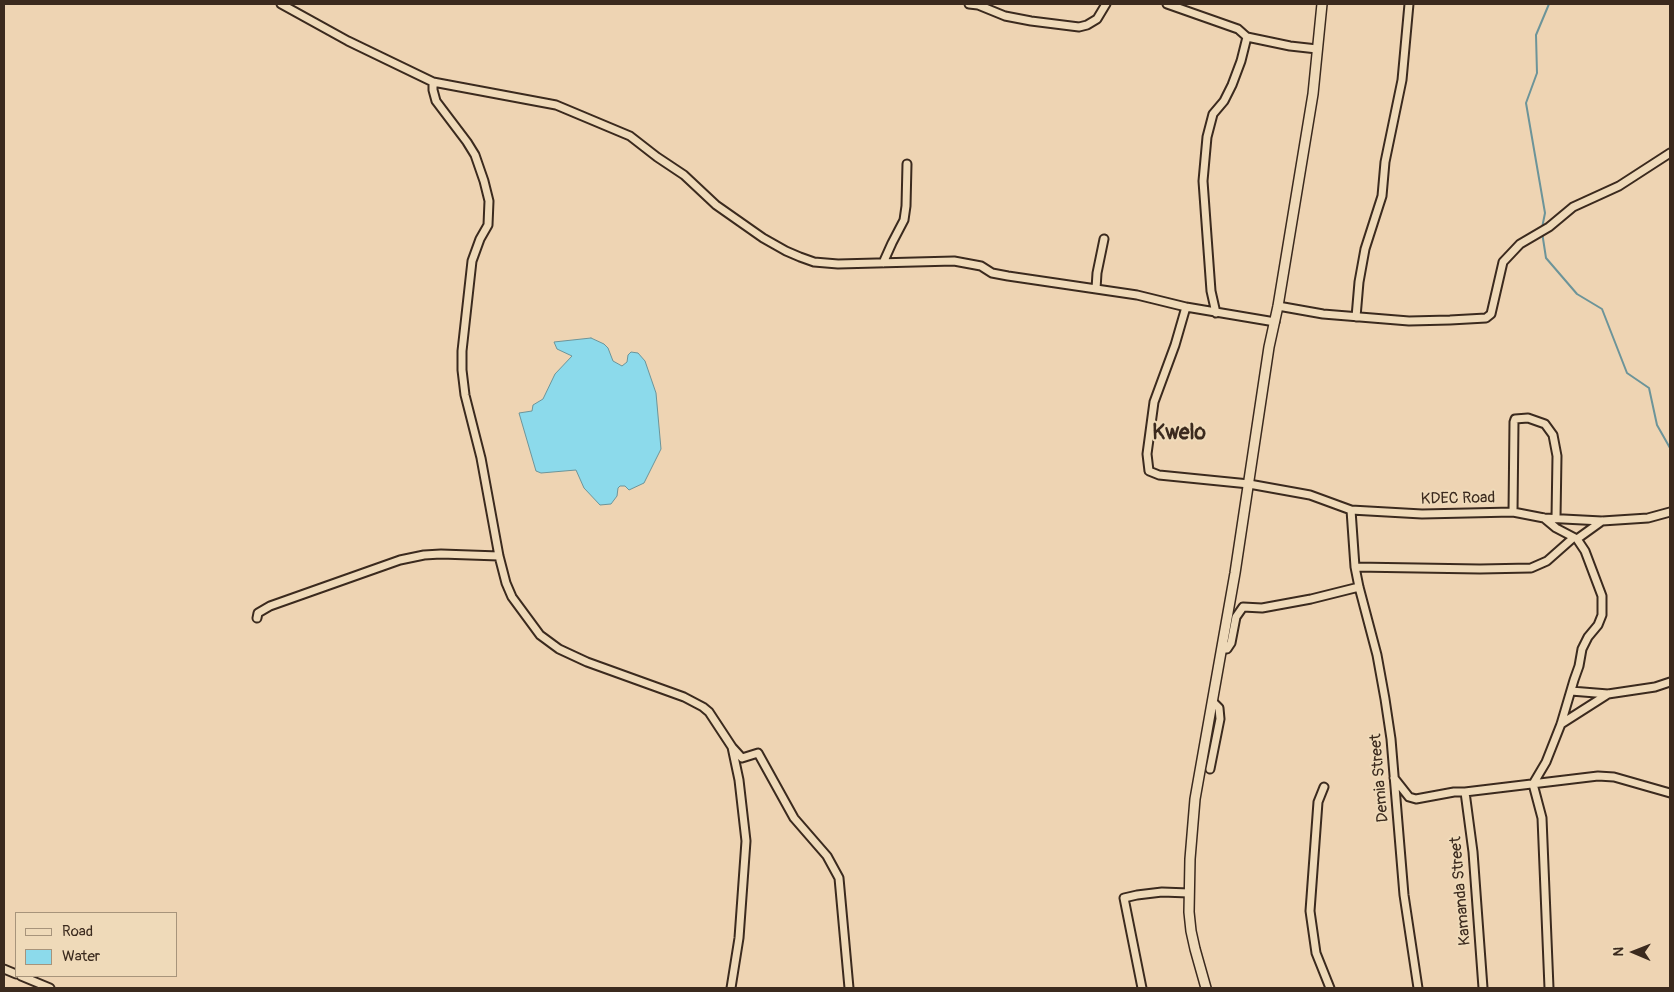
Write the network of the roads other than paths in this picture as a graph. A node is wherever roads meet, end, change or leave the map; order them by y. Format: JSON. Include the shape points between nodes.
{"nodes":[{"id":1,"x":281,"y":4,"type":"edge"},
{"id":2,"x":969,"y":4,"type":"edge"},
{"id":3,"x":1106,"y":4,"type":"edge"},
{"id":4,"x":1167,"y":4,"type":"edge"},
{"id":5,"x":1322,"y":4,"type":"edge"},
{"id":6,"x":1409,"y":4,"type":"edge"},
{"id":7,"x":1247,"y":38,"type":"junction"},
{"id":8,"x":1318,"y":49,"type":"junction"},
{"id":9,"x":433,"y":82,"type":"junction"},
{"id":10,"x":1670,"y":153,"type":"edge"},
{"id":11,"x":907,"y":164,"type":"dead end"},
{"id":12,"x":1104,"y":238,"type":"dead end"},
{"id":13,"x":884,"y":263,"type":"junction"},
{"id":14,"x":1096,"y":289,"type":"junction"},
{"id":15,"x":1278,"y":306,"type":"junction"},
{"id":16,"x":1186,"y":307,"type":"junction"},
{"id":17,"x":1216,"y":313,"type":"junction"},
{"id":18,"x":1356,"y":317,"type":"junction"},
{"id":19,"x":1275,"y":322,"type":"junction"},
{"id":20,"x":1249,"y":484,"type":"junction"},
{"id":21,"x":1351,"y":510,"type":"junction"},
{"id":22,"x":1513,"y":512,"type":"junction"},
{"id":23,"x":1670,"y":512,"type":"edge"},
{"id":24,"x":1544,"y":518,"type":"junction"},
{"id":25,"x":1556,"y":518,"type":"junction"},
{"id":26,"x":1602,"y":521,"type":"junction"},
{"id":27,"x":1575,"y":538,"type":"junction"},
{"id":28,"x":498,"y":556,"type":"junction"},
{"id":29,"x":1355,"y":567,"type":"junction"},
{"id":30,"x":1359,"y":587,"type":"junction"},
{"id":31,"x":257,"y":618,"type":"dead end"},
{"id":32,"x":1222,"y":649,"type":"junction"},
{"id":33,"x":1670,"y":682,"type":"edge"},
{"id":34,"x":1571,"y":691,"type":"junction"},
{"id":35,"x":1608,"y":694,"type":"junction"},
{"id":36,"x":1213,"y":702,"type":"junction"},
{"id":37,"x":1561,"y":724,"type":"junction"},
{"id":38,"x":732,"y":747,"type":"junction"},
{"id":39,"x":1210,"y":769,"type":"dead end"},
{"id":40,"x":1394,"y":777,"type":"junction"},
{"id":41,"x":1533,"y":784,"type":"junction"},
{"id":42,"x":1324,"y":787,"type":"dead end"},
{"id":43,"x":1465,"y":792,"type":"junction"},
{"id":44,"x":1670,"y":793,"type":"edge"},
{"id":45,"x":1189,"y":893,"type":"junction"},
{"id":46,"x":23,"y":977,"type":"edge"},
{"id":47,"x":50,"y":988,"type":"edge"},
{"id":48,"x":731,"y":988,"type":"edge"},
{"id":49,"x":849,"y":988,"type":"edge"},
{"id":50,"x":1142,"y":988,"type":"edge"},
{"id":51,"x":1206,"y":988,"type":"edge"},
{"id":52,"x":1330,"y":988,"type":"edge"},
{"id":53,"x":1418,"y":988,"type":"edge"},
{"id":54,"x":1483,"y":988,"type":"edge"},
{"id":55,"x":1549,"y":988,"type":"edge"}],
"edges":[{"from":1,"to":9,"type":"street"},
{"from":2,"to":3,"type":"street","via":[[1031,22],[1079,26],[1088,25],[1096,19]]},
{"from":4,"to":7,"type":"street","via":[[1238,29]]},
{"from":5,"to":8,"type":"main road"},
{"from":6,"to":18,"type":"street","via":[[1402,80],[1385,162],[1382,196],[1365,249]]},
{"from":7,"to":8,"type":"street"},
{"from":7,"to":17,"type":"street","via":[[1232,85],[1213,114],[1203,181],[1211,291]]},
{"from":8,"to":15,"type":"main road"},
{"from":9,"to":13,"type":"street","via":[[556,104],[630,136],[684,175],[716,205],[763,238],[800,258],[838,264]]},
{"from":9,"to":28,"type":"street","via":[[436,101],[475,156],[489,201],[488,225],[472,261],[462,370]]},
{"from":10,"to":18,"type":"street","via":[[1619,186],[1573,207],[1549,227],[1520,244],[1503,262],[1491,314],[1486,318],[1428,321]]},
{"from":11,"to":13,"type":"street","via":[[904,220]]},
{"from":12,"to":14,"type":"street"},
{"from":13,"to":14,"type":"street","via":[[954,261],[981,266],[992,273]]},
{"from":14,"to":16,"type":"street"},
{"from":15,"to":18,"type":"street"},
{"from":15,"to":19,"type":"main road"},
{"from":16,"to":17,"type":"street"},
{"from":16,"to":20,"type":"street","name":"KDEC Road","via":[[1154,402],[1147,454],[1149,471],[1159,475]]},
{"from":17,"to":19,"type":"street"},
{"from":19,"to":20,"type":"main road"},
{"from":20,"to":21,"type":"street","name":"KDEC Road","via":[[1310,495]]},
{"from":20,"to":32,"type":"main road"},
{"from":21,"to":22,"type":"street","name":"KDEC Road","via":[[1422,514]]},
{"from":21,"to":29,"type":"street","name":"Demia Street"},
{"from":22,"to":24,"type":"street","name":"KDEC Road"},
{"from":22,"to":25,"type":"street","via":[[1514,422],[1515,419],[1528,418],[1545,424],[1553,435],[1557,456]]},
{"from":23,"to":26,"type":"street","name":"KDEC Road","via":[[1648,518]]},
{"from":24,"to":25,"type":"street","name":"KDEC Road"},
{"from":24,"to":27,"type":"street"},
{"from":25,"to":26,"type":"street","name":"KDEC Road"},
{"from":26,"to":27,"type":"street"},
{"from":27,"to":29,"type":"street","via":[[1531,568]]},
{"from":27,"to":34,"type":"street","via":[[1585,551],[1602,596],[1602,615],[1582,649]]},
{"from":28,"to":31,"type":"street","via":[[441,554],[400,560],[270,606],[258,613]]},
{"from":28,"to":38,"type":"street","via":[[512,597],[540,634],[559,649],[587,662],[704,707]]},
{"from":29,"to":30,"type":"street","name":"Demia Street"},
{"from":30,"to":32,"type":"street","via":[[1262,608],[1243,607],[1236,617],[1231,643]]},
{"from":30,"to":40,"type":"street","name":"Demia Street","via":[[1377,655]]},
{"from":32,"to":36,"type":"main road"},
{"from":33,"to":35,"type":"street"},
{"from":34,"to":35,"type":"street"},
{"from":34,"to":37,"type":"street"},
{"from":35,"to":37,"type":"street"},
{"from":36,"to":39,"type":"street","via":[[1219,708],[1220,719]]},
{"from":36,"to":45,"type":"main road","via":[[1195,799]]},
{"from":37,"to":41,"type":"street"},
{"from":38,"to":48,"type":"street","via":[[746,841],[739,938]]},
{"from":38,"to":49,"type":"street","via":[[742,758],[758,752],[794,818],[827,856],[839,878]]},
{"from":40,"to":43,"type":"street","via":[[1412,798]]},
{"from":40,"to":53,"type":"street","name":"Demia Street","via":[[1405,904]]},
{"from":41,"to":43,"type":"street"},
{"from":41,"to":44,"type":"street","via":[[1605,776]]},
{"from":41,"to":55,"type":"street","via":[[1542,818]]},
{"from":42,"to":52,"type":"street","via":[[1317,811],[1310,911],[1316,953]]},
{"from":43,"to":54,"type":"street","name":"Kamanda Street"},
{"from":45,"to":50,"type":"street","via":[[1162,892],[1124,898]]},
{"from":45,"to":51,"type":"main road","via":[[1190,931]]},
{"from":46,"to":47,"type":"street"}]}
